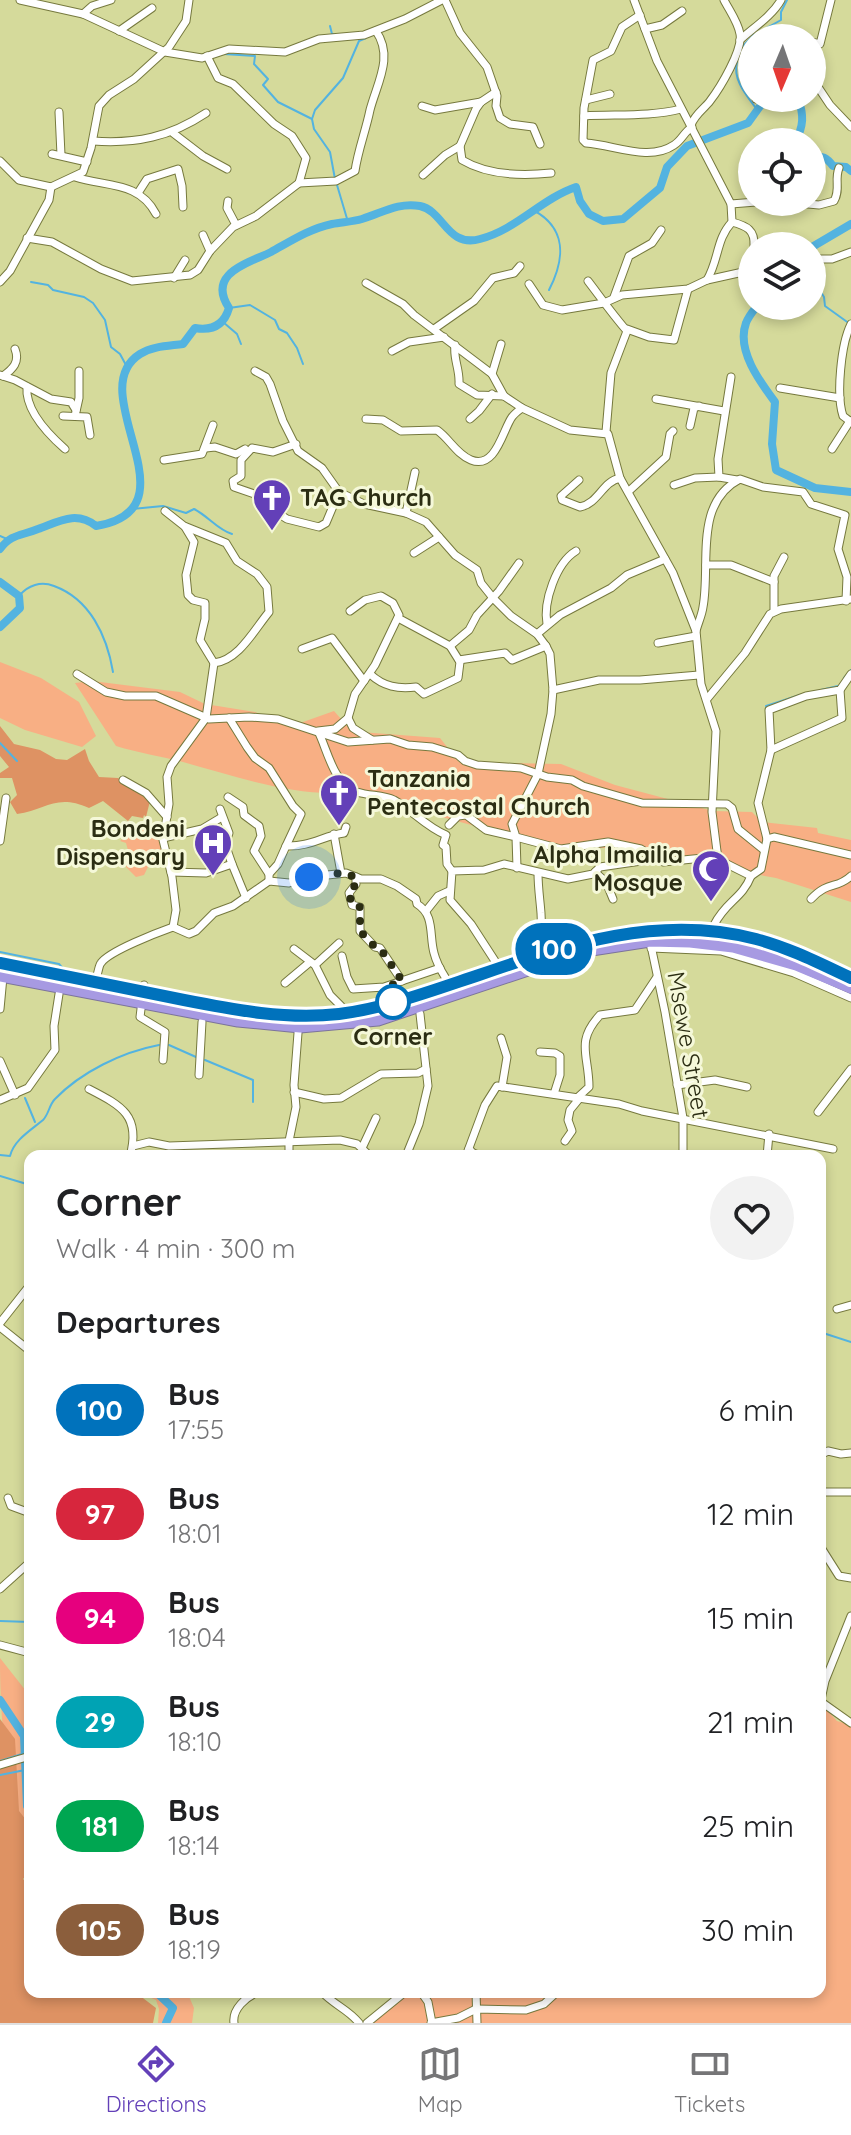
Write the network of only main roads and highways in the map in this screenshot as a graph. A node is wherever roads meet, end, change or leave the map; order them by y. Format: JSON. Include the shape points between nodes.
{"nodes":[{"id":1,"x":0,"y":962,"type":"edge"},
{"id":2,"x":2,"y":976,"type":"edge"},
{"id":3,"x":851,"y":977,"type":"edge"},
{"id":4,"x":45,"y":984,"type":"junction"},
{"id":5,"x":851,"y":988,"type":"edge"},
{"id":6,"x":143,"y":993,"type":"junction"},
{"id":7,"x":58,"y":994,"type":"road end"},
{"id":8,"x":270,"y":1008,"type":"dead end"},
{"id":9,"x":283,"y":1016,"type":"junction"}],
"edges":[{"from":1,"to":6,"type":"highway"},
{"from":2,"to":4,"type":"highway"},
{"from":3,"to":9,"type":"highway","via":[[792,950],[743,936],[640,932],[572,944],[362,1010]]},
{"from":4,"to":6,"type":"highway"},
{"from":4,"to":7,"type":"highway"},
{"from":5,"to":6,"type":"highway","via":[[796,965],[711,944],[585,951],[414,1011],[362,1023],[261,1025]]},
{"from":6,"to":9,"type":"highway"},
{"from":8,"to":9,"type":"highway"}]}
